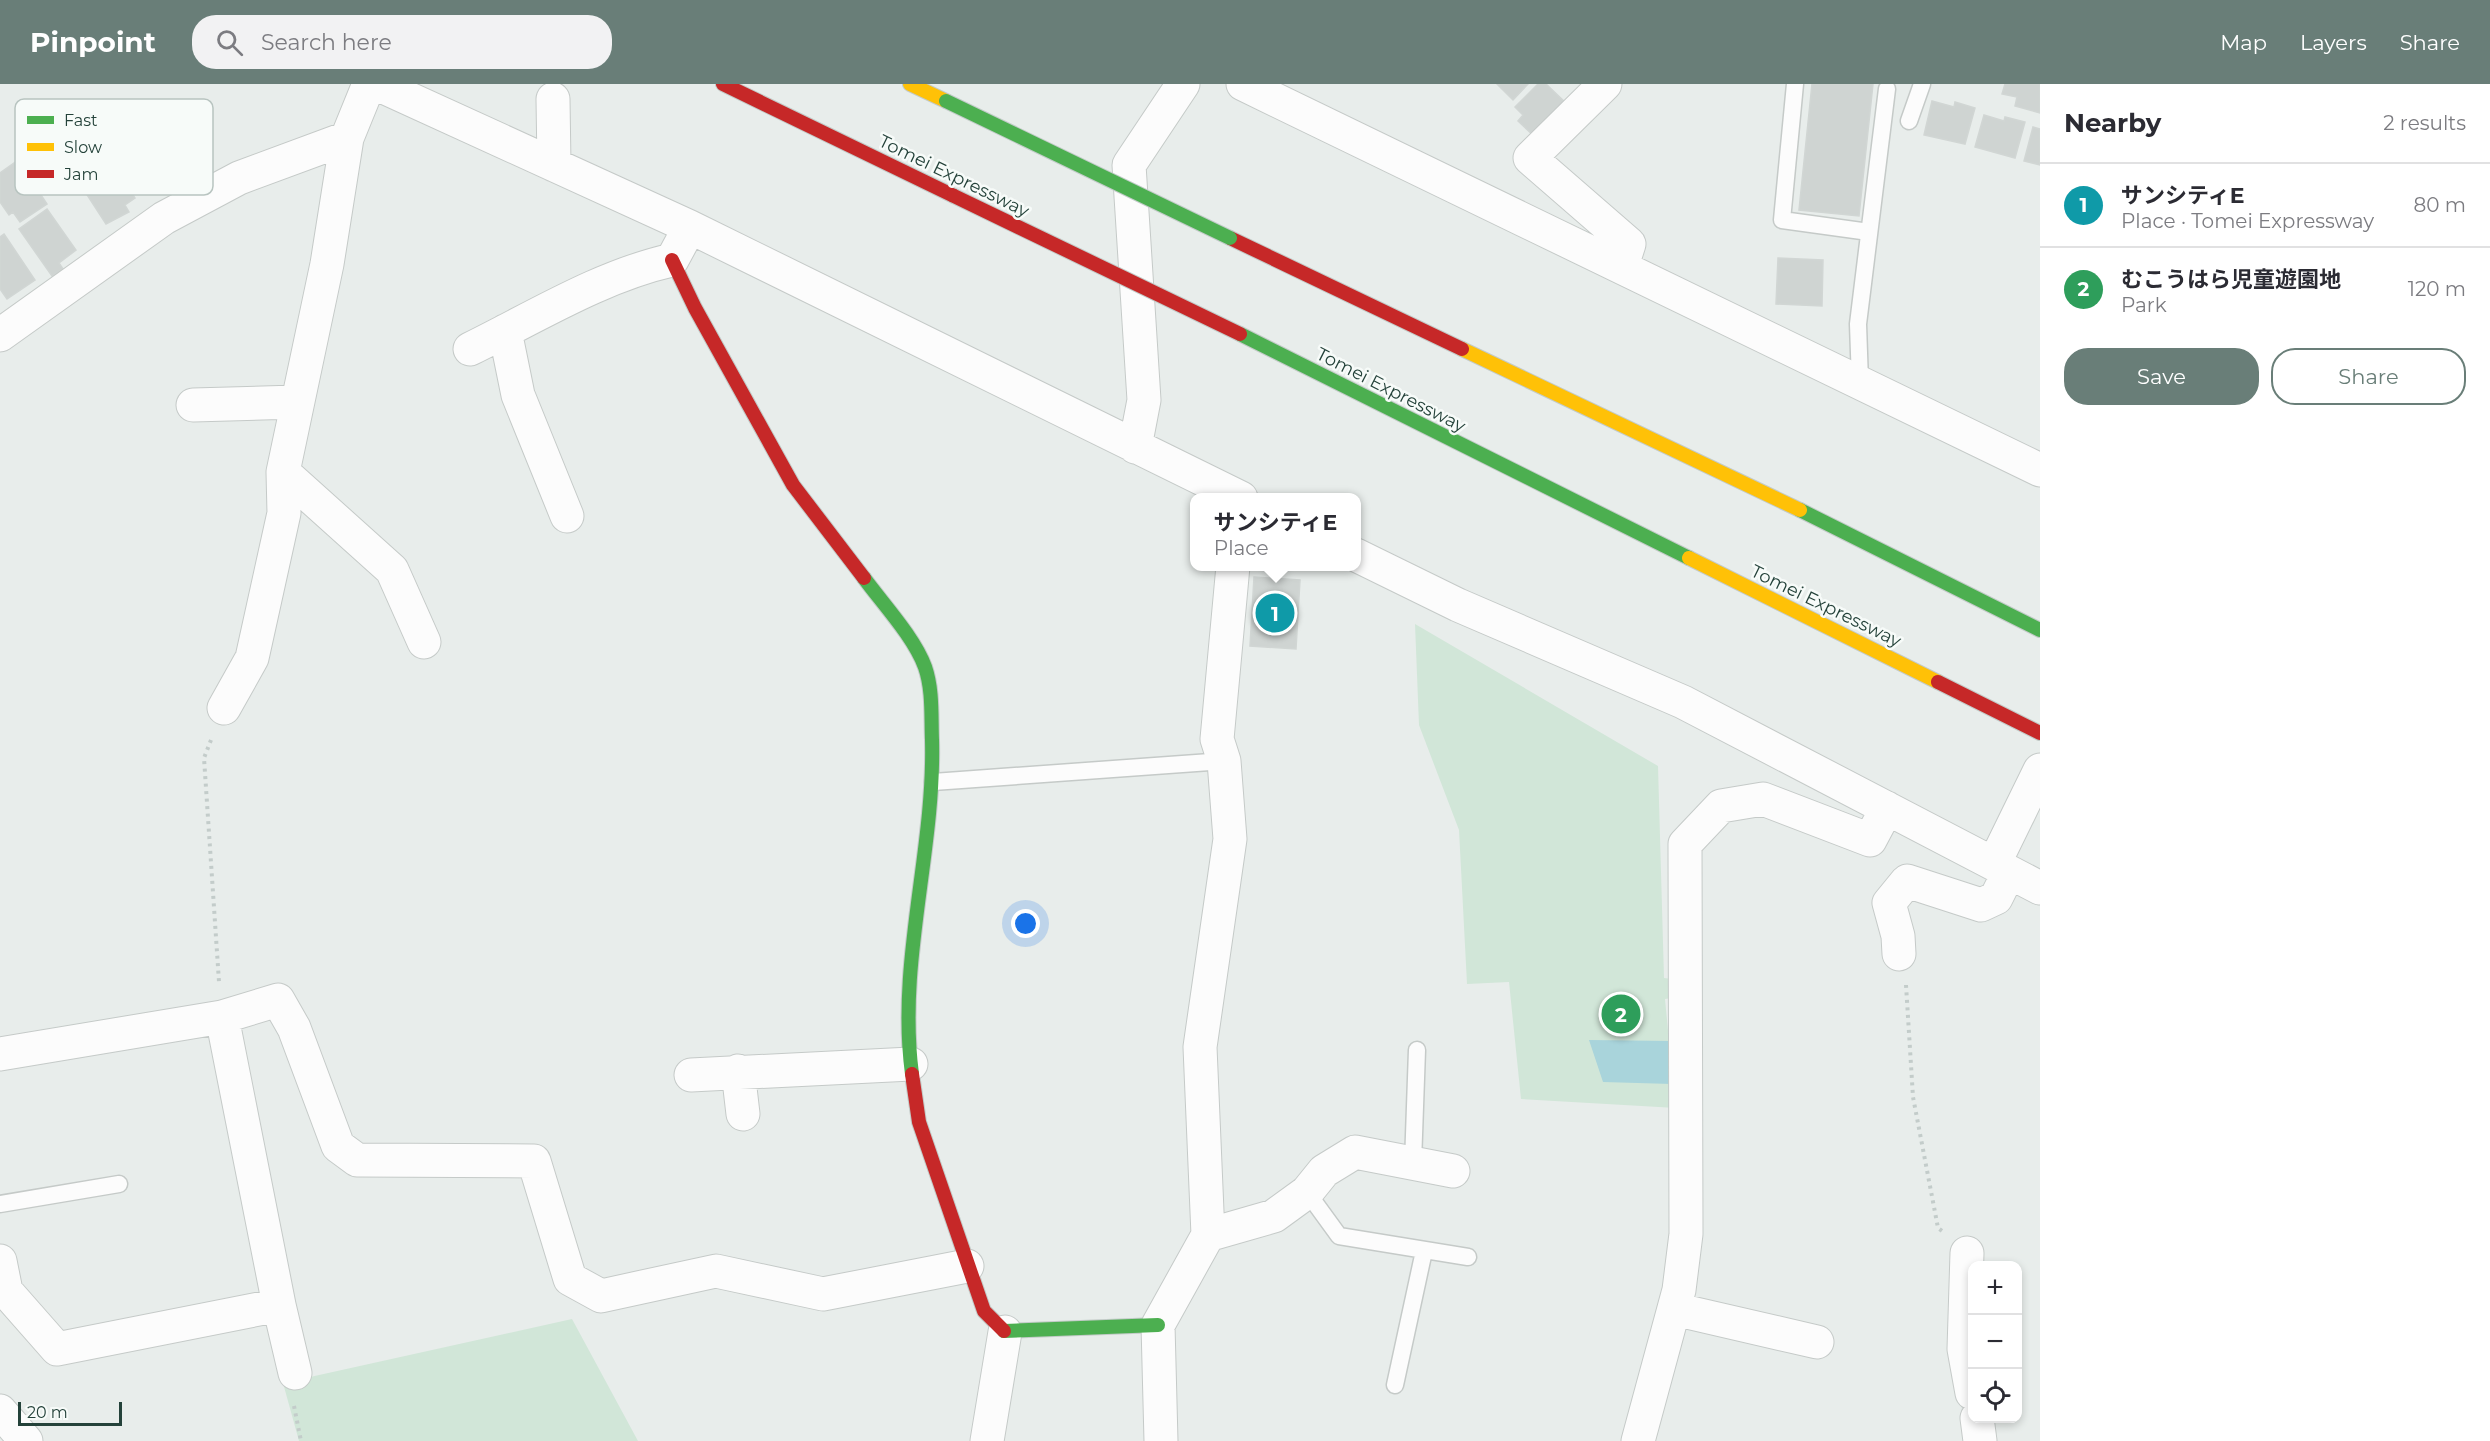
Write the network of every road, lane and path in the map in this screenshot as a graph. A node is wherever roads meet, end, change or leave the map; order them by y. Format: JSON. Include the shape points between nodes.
{"nodes":[{"id":1,"x":369,"y":84,"type":"edge"},
{"id":2,"x":377,"y":84,"type":"edge"},
{"id":3,"x":723,"y":84,"type":"edge"},
{"id":4,"x":910,"y":84,"type":"edge"},
{"id":5,"x":1183,"y":84,"type":"edge"},
{"id":6,"x":1243,"y":84,"type":"edge"},
{"id":7,"x":1795,"y":84,"type":"edge"},
{"id":8,"x":1922,"y":84,"type":"edge"},
{"id":9,"x":1596,"y":87,"type":"edge"},
{"id":10,"x":1887,"y":89,"type":"dead end"},
{"id":11,"x":554,"y":99,"type":"dead end"},
{"id":12,"x":1910,"y":121,"type":"dead end"},
{"id":13,"x":347,"y":138,"type":"junction"},
{"id":14,"x":554,"y":165,"type":"junction"},
{"id":15,"x":213,"y":192,"type":"edge"},
{"id":16,"x":207,"y":195,"type":"edge"},
{"id":17,"x":690,"y":227,"type":"junction"},
{"id":18,"x":1869,"y":232,"type":"junction"},
{"id":19,"x":672,"y":260,"type":"junction"},
{"id":20,"x":1622,"y":266,"type":"junction"},
{"id":21,"x":506,"y":331,"type":"junction"},
{"id":22,"x":0,"y":335,"type":"edge"},
{"id":23,"x":470,"y":349,"type":"dead end"},
{"id":24,"x":1860,"y":382,"type":"junction"},
{"id":25,"x":297,"y":402,"type":"junction"},
{"id":26,"x":193,"y":405,"type":"dead end"},
{"id":27,"x":1135,"y":447,"type":"junction"},
{"id":28,"x":2040,"y":470,"type":"edge"},
{"id":29,"x":283,"y":472,"type":"junction"},
{"id":30,"x":1230,"y":493,"type":"edge"},
{"id":31,"x":567,"y":516,"type":"dead end"},
{"id":32,"x":1361,"y":557,"type":"edge"},
{"id":33,"x":1233,"y":571,"type":"edge"},
{"id":34,"x":2040,"y":630,"type":"edge"},
{"id":35,"x":424,"y":642,"type":"dead end"},
{"id":36,"x":224,"y":708,"type":"dead end"},
{"id":37,"x":2040,"y":733,"type":"edge"},
{"id":38,"x":204,"y":758,"type":"dead end"},
{"id":39,"x":1224,"y":761,"type":"junction"},
{"id":40,"x":933,"y":782,"type":"junction"},
{"id":41,"x":2033,"y":784,"type":"edge"},
{"id":42,"x":1887,"y":808,"type":"junction"},
{"id":43,"x":2001,"y":868,"type":"junction"},
{"id":44,"x":2040,"y":888,"type":"edge"},
{"id":45,"x":1903,"y":968,"type":"joint"},
{"id":46,"x":222,"y":1017,"type":"junction"},
{"id":47,"x":1417,"y":1050,"type":"dead end"},
{"id":48,"x":0,"y":1054,"type":"edge"},
{"id":49,"x":911,"y":1064,"type":"junction"},
{"id":50,"x":738,"y":1071,"type":"junction"},
{"id":51,"x":691,"y":1075,"type":"dead end"},
{"id":52,"x":743,"y":1114,"type":"dead end"},
{"id":53,"x":1413,"y":1163,"type":"junction"},
{"id":54,"x":1453,"y":1171,"type":"dead end"},
{"id":55,"x":119,"y":1184,"type":"dead end"},
{"id":56,"x":1306,"y":1192,"type":"junction"},
{"id":57,"x":0,"y":1204,"type":"edge"},
{"id":58,"x":1938,"y":1228,"type":"dead end"},
{"id":59,"x":1208,"y":1235,"type":"junction"},
{"id":60,"x":1424,"y":1251,"type":"junction"},
{"id":61,"x":1967,"y":1253,"type":"dead end"},
{"id":62,"x":1468,"y":1257,"type":"dead end"},
{"id":63,"x":0,"y":1261,"type":"edge"},
{"id":64,"x":967,"y":1266,"type":"junction"},
{"id":65,"x":279,"y":1305,"type":"junction"},
{"id":66,"x":1674,"y":1309,"type":"junction"},
{"id":67,"x":1158,"y":1325,"type":"junction"},
{"id":68,"x":1005,"y":1332,"type":"junction"},
{"id":69,"x":1817,"y":1342,"type":"dead end"},
{"id":70,"x":1968,"y":1371,"type":"edge"},
{"id":71,"x":296,"y":1373,"type":"dead end"},
{"id":72,"x":1395,"y":1385,"type":"dead end"},
{"id":73,"x":0,"y":1411,"type":"edge"},
{"id":74,"x":1978,"y":1423,"type":"edge"},
{"id":75,"x":26,"y":1441,"type":"edge"},
{"id":76,"x":987,"y":1441,"type":"edge"},
{"id":77,"x":1161,"y":1441,"type":"edge"},
{"id":78,"x":1638,"y":1441,"type":"edge"},
{"id":79,"x":1980,"y":1441,"type":"edge"}],
"edges":[{"from":1,"to":13,"type":"street"},
{"from":2,"to":14,"type":"street"},
{"from":3,"to":37,"type":"main road","name":"Tomei Expressway","bridge":true,"via":[[1240,334]]},
{"from":4,"to":34,"type":"main road","bridge":true,"via":[[1795,508]]},
{"from":5,"to":27,"type":"street","via":[[1129,165],[1144,400]]},
{"from":6,"to":20,"type":"street"},
{"from":7,"to":18,"type":"lane","via":[[1782,220]]},
{"from":8,"to":12,"type":"lane"},
{"from":9,"to":20,"type":"street","via":[[1530,158],[1629,244]]},
{"from":10,"to":18,"type":"lane"},
{"from":11,"to":14,"type":"street"},
{"from":13,"to":15,"type":"street","via":[[239,178]]},
{"from":13,"to":25,"type":"street","via":[[327,264]]},
{"from":14,"to":17,"type":"street"},
{"from":16,"to":22,"type":"street","via":[[164,218]]},
{"from":17,"to":19,"type":"street"},
{"from":17,"to":27,"type":"street"},
{"from":18,"to":24,"type":"lane","via":[[1857,324]]},
{"from":19,"to":21,"type":"street","via":[[645,266]]},
{"from":19,"to":40,"type":"main road","via":[[793,485],[899,624],[925,667],[931,697]]},
{"from":20,"to":24,"type":"street"},
{"from":21,"to":23,"type":"street"},
{"from":21,"to":31,"type":"street","via":[[518,395]]},
{"from":24,"to":28,"type":"street"},
{"from":25,"to":26,"type":"street"},
{"from":25,"to":29,"type":"street"},
{"from":27,"to":30,"type":"street"},
{"from":29,"to":35,"type":"street","via":[[392,570]]},
{"from":29,"to":36,"type":"street","via":[[284,513],[252,658]]},
{"from":32,"to":42,"type":"street","via":[[1458,605],[1683,702]]},
{"from":33,"to":39,"type":"street","via":[[1217,739]]},
{"from":38,"to":46,"type":"path"},
{"from":39,"to":40,"type":"lane"},
{"from":39,"to":59,"type":"street","via":[[1230,839],[1200,1047]]},
{"from":40,"to":49,"type":"main road","via":[[909,1016]]},
{"from":41,"to":43,"type":"street"},
{"from":42,"to":43,"type":"street"},
{"from":42,"to":66,"type":"street","via":[[1870,840],[1763,799],[1721,806],[1685,844],[1686,1234]]},
{"from":43,"to":44,"type":"street"},
{"from":43,"to":45,"type":"street","via":[[1996,898],[1981,905],[1907,881],[1889,903]]},
{"from":45,"to":58,"type":"path","via":[[1913,1097]]},
{"from":46,"to":48,"type":"street"},
{"from":46,"to":64,"type":"street","via":[[278,1000],[294,1028],[338,1146],[357,1160],[534,1161],[570,1279],[601,1296],[716,1270],[822,1294]]},
{"from":46,"to":65,"type":"street"},
{"from":47,"to":53,"type":"lane"},
{"from":49,"to":50,"type":"street"},
{"from":49,"to":64,"type":"main road","via":[[920,1122]]},
{"from":50,"to":51,"type":"street"},
{"from":50,"to":52,"type":"street"},
{"from":53,"to":54,"type":"street"},
{"from":53,"to":56,"type":"street","via":[[1355,1152],[1324,1171]]},
{"from":55,"to":57,"type":"lane"},
{"from":56,"to":59,"type":"street","via":[[1274,1216]]},
{"from":56,"to":60,"type":"lane","via":[[1339,1236]]},
{"from":59,"to":67,"type":"street"},
{"from":60,"to":62,"type":"lane"},
{"from":60,"to":72,"type":"lane"},
{"from":61,"to":70,"type":"street","via":[[1964,1349]]},
{"from":63,"to":65,"type":"street","via":[[6,1291],[57,1349]]},
{"from":64,"to":68,"type":"main road","via":[[984,1311]]},
{"from":65,"to":71,"type":"street"},
{"from":66,"to":69,"type":"street"},
{"from":66,"to":78,"type":"street"},
{"from":67,"to":68,"type":"main road"},
{"from":67,"to":77,"type":"street"},
{"from":68,"to":76,"type":"street"},
{"from":73,"to":75,"type":"street"},
{"from":74,"to":79,"type":"street"}]}
